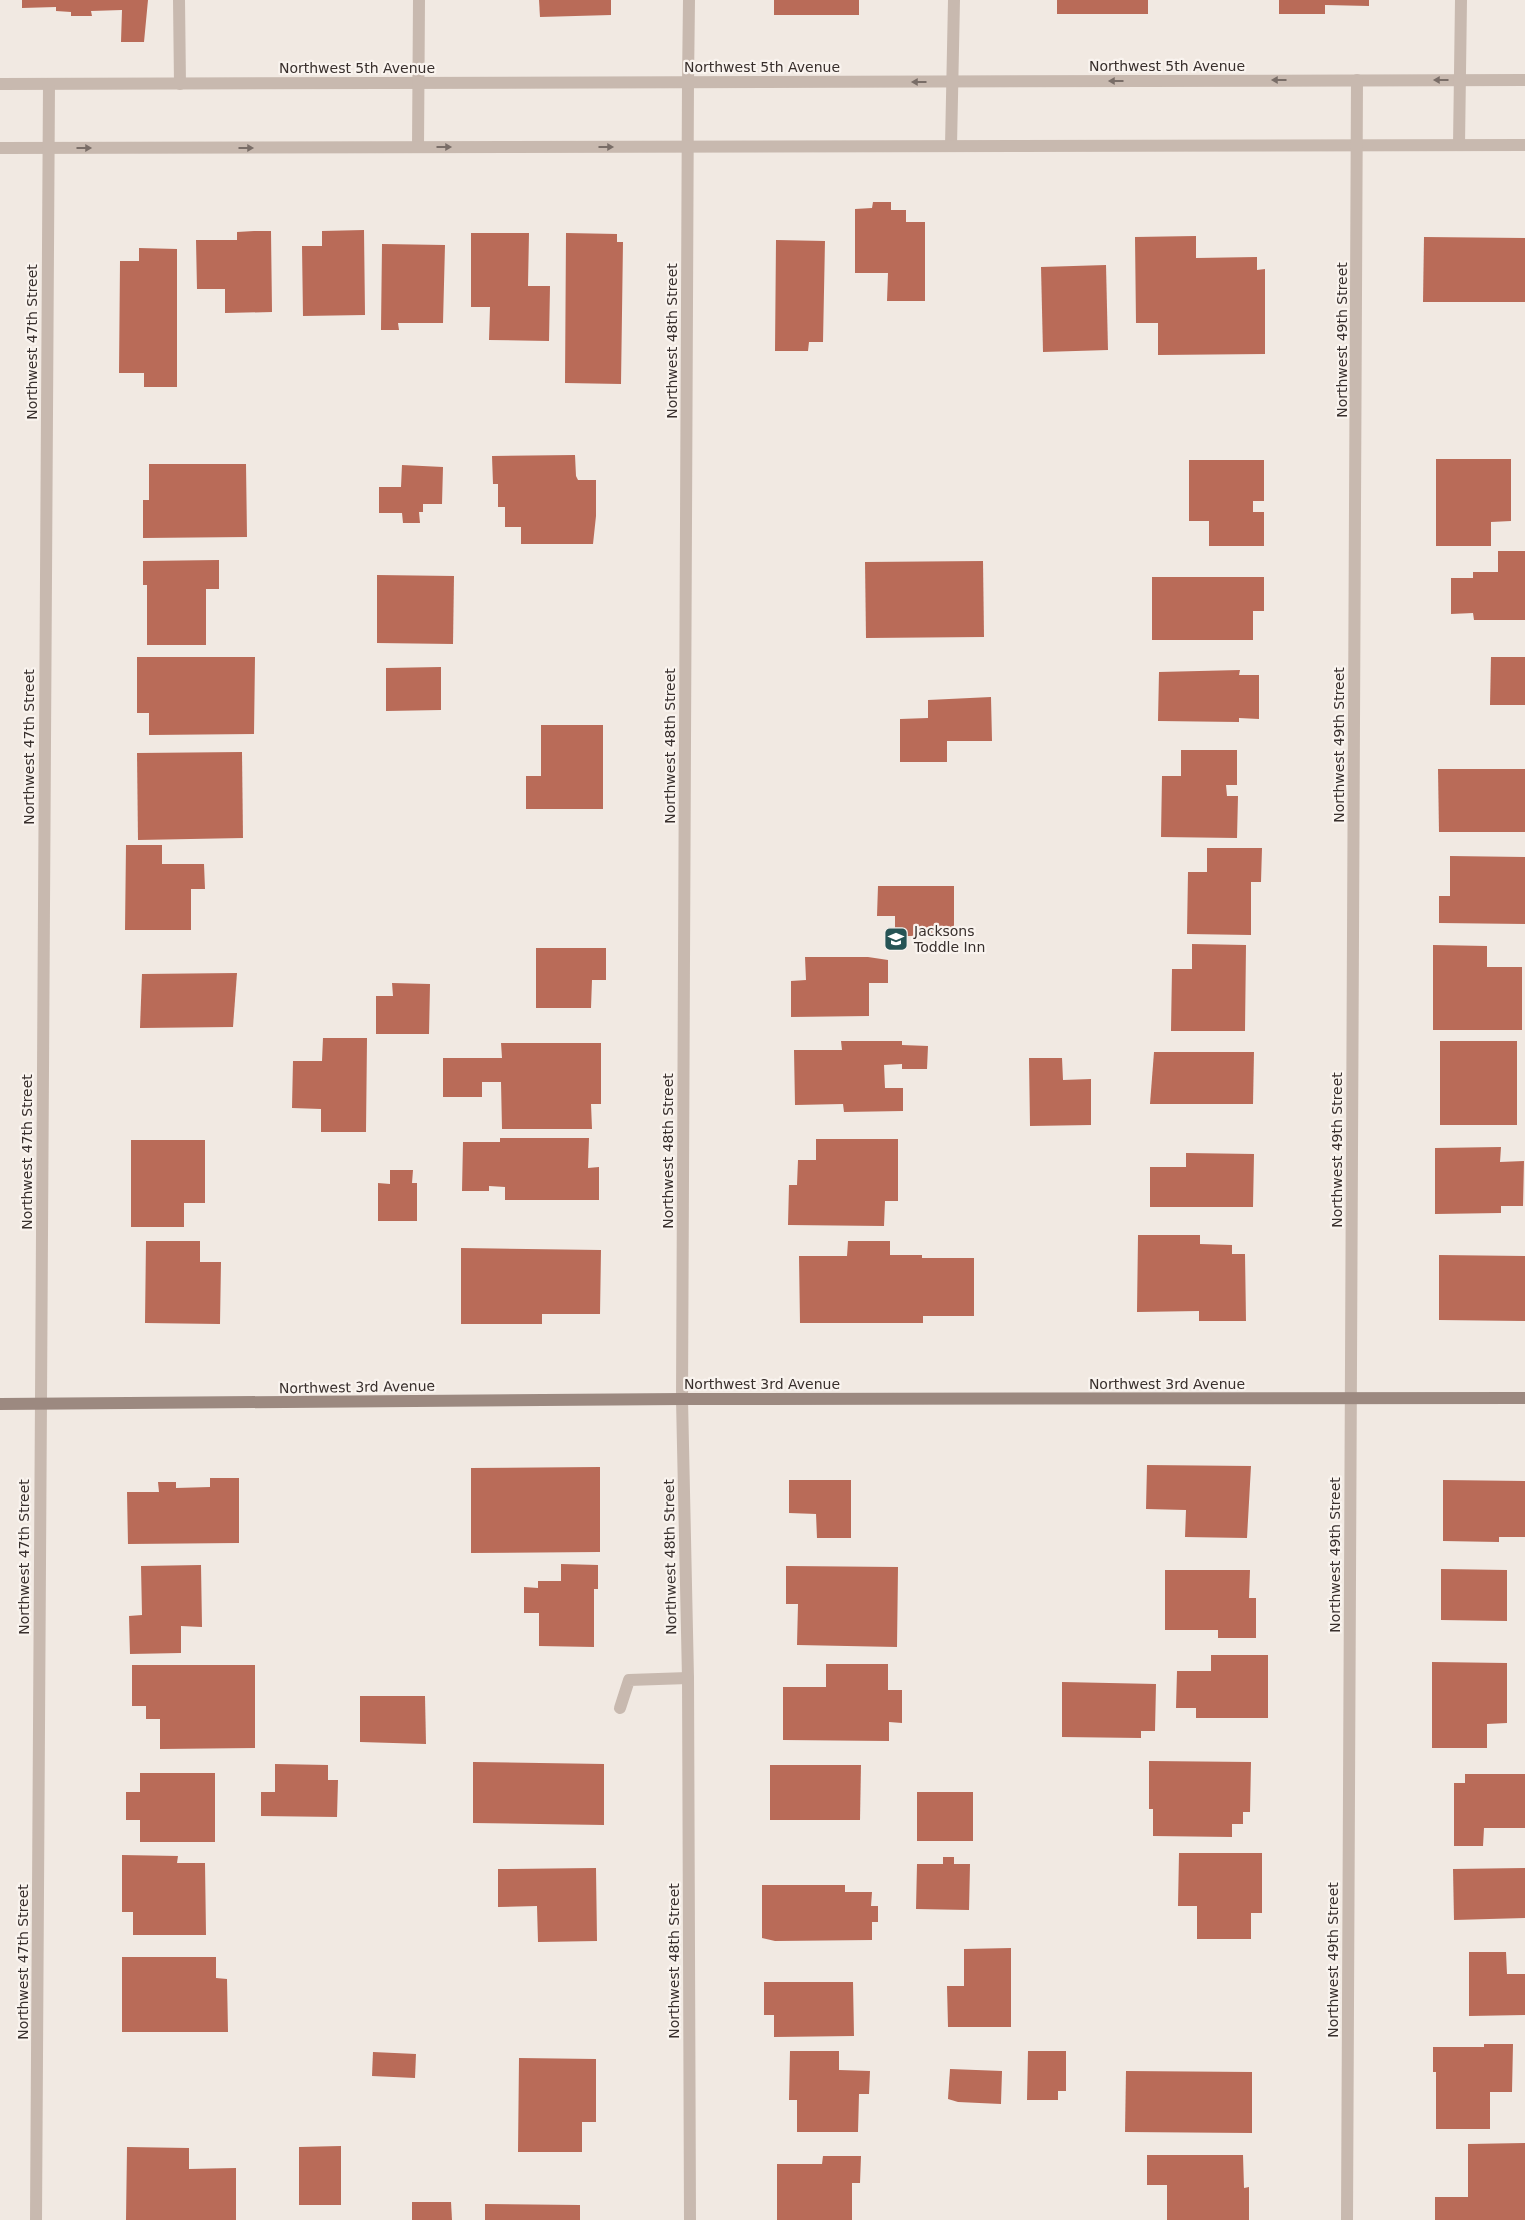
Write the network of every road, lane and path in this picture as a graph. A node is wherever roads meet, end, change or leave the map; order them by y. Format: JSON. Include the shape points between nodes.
{"nodes":[{"id":1,"x":179,"y":0,"type":"edge"},
{"id":2,"x":418,"y":0,"type":"edge"},
{"id":3,"x":689,"y":0,"type":"edge"},
{"id":4,"x":954,"y":0,"type":"edge"},
{"id":5,"x":1461,"y":0,"type":"edge"},
{"id":6,"x":1357,"y":80,"type":"junction"},
{"id":7,"x":1460,"y":80,"type":"junction"},
{"id":8,"x":1525,"y":80,"type":"edge"},
{"id":9,"x":953,"y":81,"type":"junction"},
{"id":10,"x":688,"y":82,"type":"junction"},
{"id":11,"x":418,"y":83,"type":"junction"},
{"id":12,"x":0,"y":84,"type":"edge"},
{"id":13,"x":49,"y":84,"type":"junction"},
{"id":14,"x":180,"y":84,"type":"junction"},
{"id":15,"x":1357,"y":145,"type":"junction"},
{"id":16,"x":1459,"y":145,"type":"junction"},
{"id":17,"x":1525,"y":145,"type":"edge"},
{"id":18,"x":951,"y":146,"type":"junction"},
{"id":19,"x":418,"y":147,"type":"junction"},
{"id":20,"x":687,"y":147,"type":"junction"},
{"id":21,"x":0,"y":148,"type":"edge"},
{"id":22,"x":49,"y":148,"type":"junction"},
{"id":23,"x":1525,"y":1398,"type":"edge"},
{"id":24,"x":682,"y":1399,"type":"junction"},
{"id":25,"x":1351,"y":1399,"type":"junction"},
{"id":26,"x":0,"y":1404,"type":"edge"},
{"id":27,"x":40,"y":1405,"type":"junction"},
{"id":28,"x":688,"y":1678,"type":"junction"},
{"id":29,"x":620,"y":1708,"type":"dead end"},
{"id":30,"x":36,"y":2220,"type":"edge"},
{"id":31,"x":690,"y":2220,"type":"edge"},
{"id":32,"x":1347,"y":2220,"type":"edge"}],
"edges":[{"from":1,"to":14,"type":"street"},
{"from":2,"to":11,"type":"street"},
{"from":3,"to":10,"type":"street","name":"Northwest 48th Street"},
{"from":4,"to":9,"type":"street"},
{"from":5,"to":7,"type":"street"},
{"from":7,"to":6,"type":"street","name":"Northwest 5th Avenue","one_way":true},
{"from":6,"to":9,"type":"street","name":"Northwest 5th Avenue","one_way":true},
{"from":6,"to":15,"type":"street","name":"Northwest 49th Street"},
{"from":7,"to":8,"type":"street","name":"Northwest 5th Avenue"},
{"from":7,"to":16,"type":"street"},
{"from":9,"to":10,"type":"street","name":"Northwest 5th Avenue","one_way":true},
{"from":9,"to":18,"type":"street"},
{"from":10,"to":11,"type":"street","name":"Northwest 5th Avenue"},
{"from":10,"to":20,"type":"street","name":"Northwest 48th Street"},
{"from":11,"to":14,"type":"street","name":"Northwest 5th Avenue"},
{"from":11,"to":19,"type":"street"},
{"from":12,"to":13,"type":"street","name":"Northwest 5th Avenue"},
{"from":13,"to":14,"type":"street","name":"Northwest 5th Avenue"},
{"from":13,"to":22,"type":"street","name":"Northwest 47th Street"},
{"from":15,"to":16,"type":"street"},
{"from":15,"to":18,"type":"street"},
{"from":15,"to":25,"type":"street","name":"Northwest 49th Street"},
{"from":16,"to":17,"type":"street"},
{"from":18,"to":20,"type":"street"},
{"from":19,"to":20,"type":"street","one_way":true},
{"from":22,"to":19,"type":"street","one_way":true},
{"from":20,"to":24,"type":"street","name":"Northwest 48th Street"},
{"from":21,"to":22,"type":"street"},
{"from":22,"to":27,"type":"street","name":"Northwest 47th Street"},
{"from":23,"to":25,"type":"street","name":"Northwest 3rd Avenue"},
{"from":24,"to":25,"type":"street","name":"Northwest 3rd Avenue"},
{"from":24,"to":27,"type":"street","name":"Northwest 3rd Avenue"},
{"from":24,"to":28,"type":"street","name":"Northwest 48th Street"},
{"from":25,"to":32,"type":"street","name":"Northwest 49th Street"},
{"from":26,"to":27,"type":"street","name":"Northwest 3rd Avenue"},
{"from":27,"to":30,"type":"street","name":"Northwest 47th Street"},
{"from":28,"to":29,"type":"street","via":[[629,1680]]},
{"from":28,"to":31,"type":"street","name":"Northwest 48th Street"}]}
